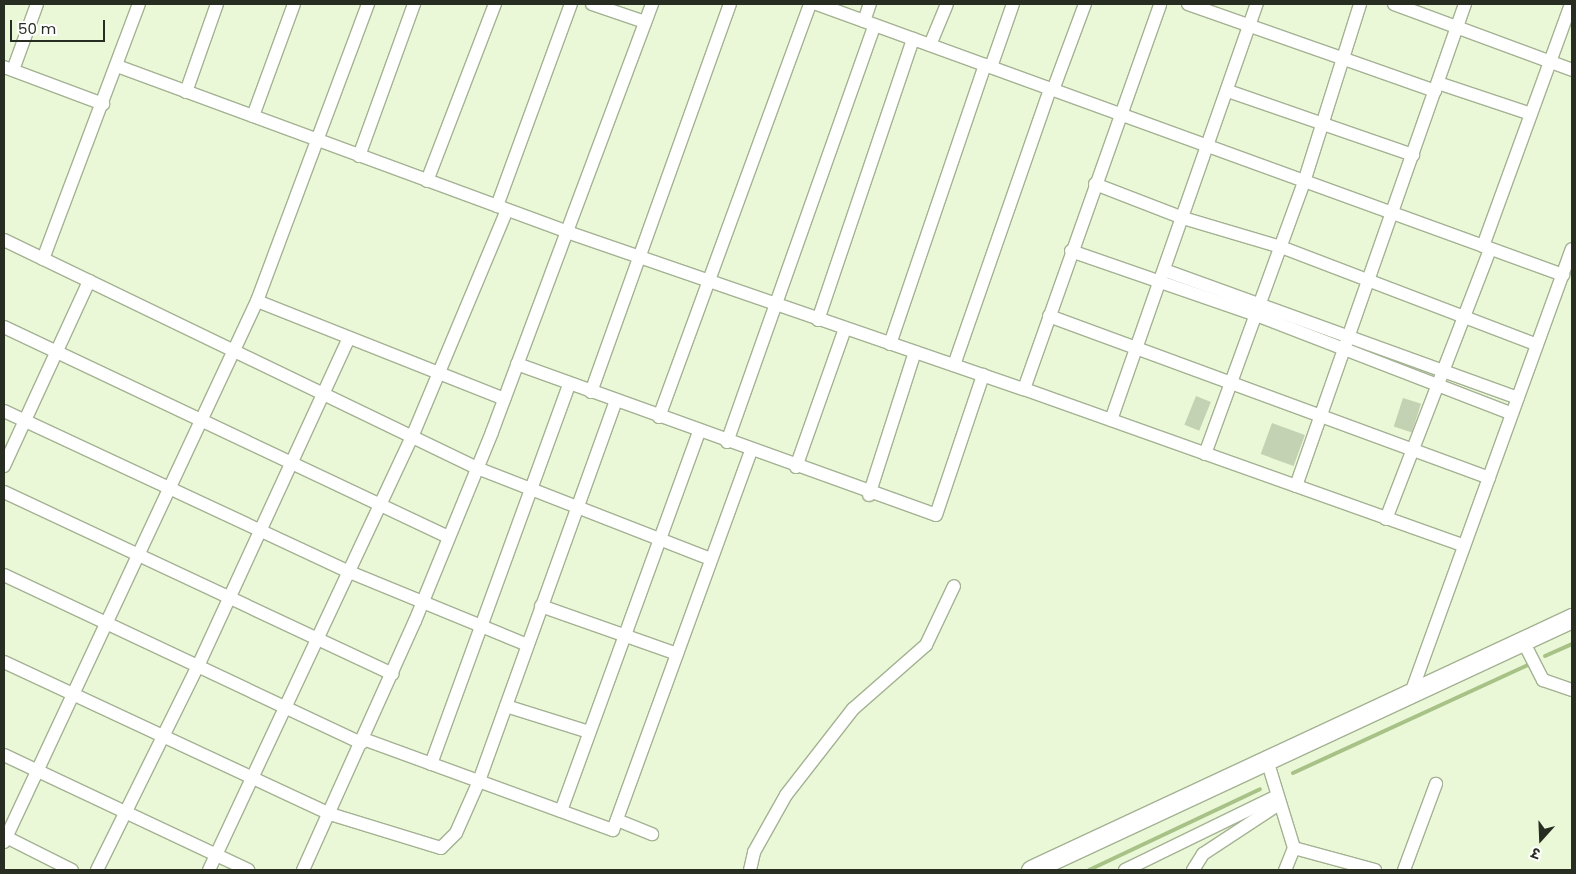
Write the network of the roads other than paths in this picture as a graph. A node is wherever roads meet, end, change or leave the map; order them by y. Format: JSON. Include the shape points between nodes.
{"nodes":[{"id":1,"x":37,"y":4,"type":"edge"},
{"id":2,"x":139,"y":4,"type":"edge"},
{"id":3,"x":217,"y":4,"type":"edge"},
{"id":4,"x":294,"y":4,"type":"edge"},
{"id":5,"x":368,"y":4,"type":"edge"},
{"id":6,"x":414,"y":4,"type":"edge"},
{"id":7,"x":495,"y":4,"type":"edge"},
{"id":8,"x":572,"y":4,"type":"edge"},
{"id":9,"x":592,"y":4,"type":"edge"},
{"id":10,"x":652,"y":4,"type":"edge"},
{"id":11,"x":730,"y":4,"type":"edge"},
{"id":12,"x":810,"y":4,"type":"edge"},
{"id":13,"x":817,"y":4,"type":"edge"},
{"id":14,"x":870,"y":4,"type":"edge"},
{"id":15,"x":947,"y":4,"type":"edge"},
{"id":16,"x":1013,"y":4,"type":"edge"},
{"id":17,"x":1085,"y":4,"type":"edge"},
{"id":18,"x":1160,"y":4,"type":"edge"},
{"id":19,"x":1188,"y":4,"type":"edge"},
{"id":20,"x":1257,"y":4,"type":"edge"},
{"id":21,"x":1360,"y":4,"type":"edge"},
{"id":22,"x":1394,"y":4,"type":"edge"},
{"id":23,"x":1465,"y":4,"type":"edge"},
{"id":24,"x":1571,"y":4,"type":"edge"},
{"id":25,"x":645,"y":22,"type":"junction"},
{"id":26,"x":869,"y":23,"type":"junction"},
{"id":27,"x":1250,"y":24,"type":"junction"},
{"id":28,"x":1458,"y":25,"type":"junction"},
{"id":29,"x":913,"y":39,"type":"junction"},
{"id":30,"x":930,"y":45,"type":"junction"},
{"id":31,"x":1343,"y":57,"type":"junction"},
{"id":32,"x":1550,"y":62,"type":"junction"},
{"id":33,"x":117,"y":66,"type":"junction"},
{"id":34,"x":988,"y":66,"type":"junction"},
{"id":35,"x":8,"y":69,"type":"edge"},
{"id":36,"x":1572,"y":70,"type":"edge"},
{"id":37,"x":1436,"y":87,"type":"junction"},
{"id":38,"x":1051,"y":90,"type":"junction"},
{"id":39,"x":1228,"y":91,"type":"junction"},
{"id":40,"x":186,"y":92,"type":"junction"},
{"id":41,"x":103,"y":104,"type":"junction"},
{"id":42,"x":1530,"y":114,"type":"junction"},
{"id":43,"x":1119,"y":115,"type":"junction"},
{"id":44,"x":253,"y":116,"type":"junction"},
{"id":45,"x":1322,"y":123,"type":"junction"},
{"id":46,"x":319,"y":141,"type":"junction"},
{"id":47,"x":1207,"y":147,"type":"junction"},
{"id":48,"x":1413,"y":155,"type":"junction"},
{"id":49,"x":359,"y":156,"type":"junction"},
{"id":50,"x":427,"y":181,"type":"junction"},
{"id":51,"x":1304,"y":182,"type":"junction"},
{"id":52,"x":1094,"y":184,"type":"junction"},
{"id":53,"x":502,"y":208,"type":"junction"},
{"id":54,"x":1393,"y":214,"type":"junction"},
{"id":55,"x":1183,"y":218,"type":"junction"},
{"id":56,"x":567,"y":232,"type":"junction"},
{"id":57,"x":4,"y":240,"type":"edge"},
{"id":58,"x":1280,"y":247,"type":"junction"},
{"id":59,"x":1486,"y":248,"type":"junction"},
{"id":60,"x":1572,"y":249,"type":"edge"},
{"id":61,"x":1071,"y":251,"type":"junction"},
{"id":62,"x":639,"y":257,"type":"junction"},
{"id":63,"x":43,"y":259,"type":"junction"},
{"id":64,"x":1570,"y":262,"type":"edge"},
{"id":65,"x":1162,"y":275,"type":"junction"},
{"id":66,"x":1563,"y":275,"type":"junction"},
{"id":67,"x":1369,"y":280,"type":"junction"},
{"id":68,"x":89,"y":281,"type":"junction"},
{"id":69,"x":709,"y":282,"type":"junction"},
{"id":70,"x":257,"y":300,"type":"junction"},
{"id":71,"x":775,"y":305,"type":"junction"},
{"id":72,"x":1258,"y":309,"type":"junction"},
{"id":73,"x":1462,"y":315,"type":"junction"},
{"id":74,"x":1049,"y":316,"type":"junction"},
{"id":75,"x":818,"y":320,"type":"junction"},
{"id":76,"x":4,"y":327,"type":"edge"},
{"id":77,"x":845,"y":329,"type":"junction"},
{"id":78,"x":349,"y":338,"type":"junction"},
{"id":79,"x":1347,"y":343,"type":"junction"},
{"id":80,"x":890,"y":344,"type":"junction"},
{"id":81,"x":1537,"y":345,"type":"junction"},
{"id":82,"x":1136,"y":348,"type":"junction"},
{"id":83,"x":56,"y":352,"type":"junction"},
{"id":84,"x":915,"y":352,"type":"junction"},
{"id":85,"x":234,"y":353,"type":"junction"},
{"id":86,"x":517,"y":364,"type":"junction"},
{"id":87,"x":954,"y":365,"type":"junction"},
{"id":88,"x":1442,"y":370,"type":"junction"},
{"id":89,"x":439,"y":374,"type":"junction"},
{"id":90,"x":983,"y":375,"type":"junction"},
{"id":91,"x":1231,"y":382,"type":"junction"},
{"id":92,"x":569,"y":384,"type":"junction"},
{"id":93,"x":1437,"y":384,"type":"junction"},
{"id":94,"x":1024,"y":388,"type":"junction"},
{"id":95,"x":591,"y":392,"type":"junction"},
{"id":96,"x":324,"y":395,"type":"junction"},
{"id":97,"x":1518,"y":398,"type":"junction"},
{"id":98,"x":504,"y":399,"type":"junction"},
{"id":99,"x":616,"y":401,"type":"junction"},
{"id":100,"x":4,"y":411,"type":"edge"},
{"id":101,"x":1512,"y":414,"type":"junction"},
{"id":102,"x":659,"y":416,"type":"junction"},
{"id":103,"x":1321,"y":417,"type":"junction"},
{"id":104,"x":203,"y":419,"type":"junction"},
{"id":105,"x":1111,"y":420,"type":"junction"},
{"id":106,"x":24,"y":421,"type":"junction"},
{"id":107,"x":699,"y":431,"type":"junction"},
{"id":108,"x":412,"y":437,"type":"junction"},
{"id":109,"x":727,"y":442,"type":"junction"},
{"id":110,"x":1413,"y":450,"type":"junction"},
{"id":111,"x":751,"y":451,"type":"junction"},
{"id":112,"x":1205,"y":454,"type":"junction"},
{"id":113,"x":293,"y":463,"type":"junction"},
{"id":114,"x":4,"y":466,"type":"edge"},
{"id":115,"x":478,"y":468,"type":"junction"},
{"id":116,"x":796,"y":468,"type":"junction"},
{"id":117,"x":1489,"y":478,"type":"junction"},
{"id":118,"x":1296,"y":486,"type":"junction"},
{"id":119,"x":531,"y":488,"type":"junction"},
{"id":120,"x":171,"y":489,"type":"junction"},
{"id":121,"x":4,"y":492,"type":"edge"},
{"id":122,"x":869,"y":495,"type":"junction"},
{"id":123,"x":379,"y":506,"type":"junction"},
{"id":124,"x":577,"y":507,"type":"junction"},
{"id":125,"x":1386,"y":518,"type":"junction"},
{"id":126,"x":262,"y":531,"type":"junction"},
{"id":127,"x":449,"y":537,"type":"junction"},
{"id":128,"x":660,"y":538,"type":"junction"},
{"id":129,"x":1464,"y":546,"type":"junction"},
{"id":130,"x":140,"y":554,"type":"junction"},
{"id":131,"x":711,"y":559,"type":"junction"},
{"id":132,"x":348,"y":570,"type":"junction"},
{"id":133,"x":4,"y":575,"type":"edge"},
{"id":134,"x":954,"y":586,"type":"dead end"},
{"id":135,"x":230,"y":598,"type":"junction"},
{"id":136,"x":422,"y":603,"type":"junction"},
{"id":137,"x":541,"y":606,"type":"junction"},
{"id":138,"x":1572,"y":618,"type":"edge"},
{"id":139,"x":109,"y":621,"type":"junction"},
{"id":140,"x":479,"y":626,"type":"junction"},
{"id":141,"x":625,"y":636,"type":"junction"},
{"id":142,"x":316,"y":640,"type":"junction"},
{"id":143,"x":1523,"y":641,"type":"junction"},
{"id":144,"x":527,"y":645,"type":"junction"},
{"id":145,"x":677,"y":654,"type":"junction"},
{"id":146,"x":4,"y":662,"type":"edge"},
{"id":147,"x":198,"y":666,"type":"junction"},
{"id":148,"x":392,"y":674,"type":"junction"},
{"id":149,"x":1572,"y":690,"type":"edge"},
{"id":150,"x":1411,"y":693,"type":"junction"},
{"id":151,"x":74,"y":695,"type":"junction"},
{"id":152,"x":506,"y":706,"type":"junction"},
{"id":153,"x":284,"y":709,"type":"junction"},
{"id":154,"x":590,"y":732,"type":"junction"},
{"id":155,"x":163,"y":736,"type":"junction"},
{"id":156,"x":362,"y":741,"type":"junction"},
{"id":157,"x":4,"y":755,"type":"edge"},
{"id":158,"x":1267,"y":760,"type":"junction"},
{"id":159,"x":431,"y":764,"type":"junction"},
{"id":160,"x":38,"y":771,"type":"junction"},
{"id":161,"x":253,"y":778,"type":"junction"},
{"id":162,"x":479,"y":782,"type":"junction"},
{"id":163,"x":1436,"y":784,"type":"dead end"},
{"id":164,"x":1278,"y":800,"type":"junction"},
{"id":165,"x":561,"y":811,"type":"junction"},
{"id":166,"x":125,"y":813,"type":"junction"},
{"id":167,"x":330,"y":814,"type":"junction"},
{"id":168,"x":616,"y":820,"type":"junction"},
{"id":169,"x":652,"y":834,"type":"dead end"},
{"id":170,"x":4,"y":839,"type":"edge"},
{"id":171,"x":1294,"y":848,"type":"junction"},
{"id":172,"x":216,"y":855,"type":"junction"},
{"id":173,"x":72,"y":870,"type":"edge"},
{"id":174,"x":97,"y":870,"type":"edge"},
{"id":175,"x":209,"y":870,"type":"edge"},
{"id":176,"x":248,"y":870,"type":"edge"},
{"id":177,"x":302,"y":870,"type":"edge"},
{"id":178,"x":750,"y":870,"type":"edge"},
{"id":179,"x":1031,"y":870,"type":"edge"},
{"id":180,"x":1125,"y":870,"type":"edge"},
{"id":181,"x":1193,"y":870,"type":"edge"},
{"id":182,"x":1285,"y":870,"type":"edge"},
{"id":183,"x":1375,"y":870,"type":"edge"},
{"id":184,"x":1404,"y":870,"type":"edge"}],
"edges":[{"from":1,"to":35,"type":"street"},
{"from":2,"to":33,"type":"street"},
{"from":3,"to":40,"type":"street"},
{"from":4,"to":44,"type":"street"},
{"from":5,"to":46,"type":"street"},
{"from":6,"to":49,"type":"street"},
{"from":7,"to":50,"type":"street"},
{"from":8,"to":53,"type":"street"},
{"from":9,"to":25,"type":"street"},
{"from":10,"to":25,"type":"street"},
{"from":11,"to":62,"type":"street"},
{"from":12,"to":69,"type":"street"},
{"from":13,"to":26,"type":"street"},
{"from":14,"to":26,"type":"street"},
{"from":15,"to":30,"type":"street"},
{"from":16,"to":34,"type":"street"},
{"from":17,"to":38,"type":"street"},
{"from":18,"to":43,"type":"street"},
{"from":19,"to":27,"type":"street"},
{"from":20,"to":27,"type":"street"},
{"from":21,"to":31,"type":"street"},
{"from":22,"to":28,"type":"street"},
{"from":23,"to":28,"type":"street"},
{"from":24,"to":32,"type":"street"},
{"from":25,"to":56,"type":"street"},
{"from":26,"to":29,"type":"street"},
{"from":26,"to":71,"type":"street"},
{"from":27,"to":31,"type":"street"},
{"from":27,"to":39,"type":"street"},
{"from":28,"to":32,"type":"street"},
{"from":28,"to":37,"type":"street"},
{"from":29,"to":30,"type":"street"},
{"from":29,"to":75,"type":"street"},
{"from":30,"to":34,"type":"street"},
{"from":31,"to":37,"type":"street"},
{"from":31,"to":45,"type":"street"},
{"from":32,"to":36,"type":"street"},
{"from":32,"to":42,"type":"street"},
{"from":33,"to":40,"type":"street"},
{"from":33,"to":41,"type":"street"},
{"from":34,"to":38,"type":"street"},
{"from":34,"to":80,"type":"street"},
{"from":35,"to":41,"type":"street"},
{"from":37,"to":42,"type":"street"},
{"from":37,"to":48,"type":"street"},
{"from":38,"to":43,"type":"street"},
{"from":38,"to":87,"type":"street"},
{"from":39,"to":45,"type":"street"},
{"from":39,"to":47,"type":"street"},
{"from":40,"to":44,"type":"street"},
{"from":41,"to":63,"type":"street"},
{"from":42,"to":59,"type":"street"},
{"from":43,"to":47,"type":"street"},
{"from":43,"to":52,"type":"street"},
{"from":44,"to":46,"type":"street"},
{"from":45,"to":48,"type":"street"},
{"from":45,"to":51,"type":"street"},
{"from":46,"to":49,"type":"street"},
{"from":46,"to":70,"type":"street"},
{"from":47,"to":51,"type":"street"},
{"from":47,"to":55,"type":"street"},
{"from":48,"to":54,"type":"street"},
{"from":49,"to":50,"type":"street"},
{"from":50,"to":53,"type":"street"},
{"from":51,"to":54,"type":"street"},
{"from":51,"to":58,"type":"street"},
{"from":52,"to":55,"type":"street"},
{"from":52,"to":61,"type":"street"},
{"from":53,"to":56,"type":"street"},
{"from":53,"to":89,"type":"street"},
{"from":54,"to":59,"type":"street"},
{"from":54,"to":67,"type":"street"},
{"from":55,"to":58,"type":"street"},
{"from":55,"to":65,"type":"street"},
{"from":56,"to":62,"type":"street"},
{"from":56,"to":86,"type":"street"},
{"from":57,"to":63,"type":"street"},
{"from":58,"to":67,"type":"street"},
{"from":58,"to":72,"type":"street"},
{"from":59,"to":66,"type":"street"},
{"from":59,"to":73,"type":"street"},
{"from":60,"to":64,"type":"street"},
{"from":61,"to":65,"type":"street"},
{"from":61,"to":74,"type":"street"},
{"from":62,"to":69,"type":"street"},
{"from":62,"to":95,"type":"street"},
{"from":63,"to":68,"type":"street"},
{"from":64,"to":66,"type":"street"},
{"from":65,"to":72,"type":"street"},
{"from":65,"to":82,"type":"street"},
{"from":66,"to":81,"type":"street"},
{"from":67,"to":73,"type":"street"},
{"from":67,"to":79,"type":"street"},
{"from":68,"to":83,"type":"street"},
{"from":68,"to":85,"type":"street"},
{"from":69,"to":71,"type":"street"},
{"from":69,"to":102,"type":"street"},
{"from":70,"to":78,"type":"street"},
{"from":70,"to":85,"type":"street"},
{"from":71,"to":75,"type":"street"},
{"from":71,"to":109,"type":"street"},
{"from":72,"to":79,"type":"street"},
{"from":72,"to":91,"type":"street"},
{"from":73,"to":81,"type":"street"},
{"from":73,"to":88,"type":"street"},
{"from":74,"to":82,"type":"street"},
{"from":74,"to":94,"type":"street"},
{"from":75,"to":77,"type":"street"},
{"from":76,"to":83,"type":"street"},
{"from":77,"to":80,"type":"street"},
{"from":77,"to":116,"type":"street"},
{"from":78,"to":89,"type":"street"},
{"from":78,"to":96,"type":"street"},
{"from":79,"to":88,"type":"street"},
{"from":79,"to":93,"type":"street"},
{"from":79,"to":103,"type":"street"},
{"from":80,"to":84,"type":"street"},
{"from":81,"to":97,"type":"street"},
{"from":82,"to":91,"type":"street"},
{"from":82,"to":105,"type":"street"},
{"from":83,"to":104,"type":"street"},
{"from":83,"to":106,"type":"street"},
{"from":84,"to":87,"type":"street"},
{"from":84,"to":122,"type":"street"},
{"from":85,"to":96,"type":"street"},
{"from":85,"to":104,"type":"street"},
{"from":86,"to":92,"type":"street"},
{"from":86,"to":98,"type":"street"},
{"from":87,"to":90,"type":"street"},
{"from":88,"to":93,"type":"street"},
{"from":88,"to":97,"type":"street"},
{"from":89,"to":98,"type":"street"},
{"from":89,"to":108,"type":"street"},
{"from":90,"to":94,"type":"street"},
{"from":90,"to":122,"type":"street","via":[[936,515]]},
{"from":91,"to":103,"type":"street"},
{"from":91,"to":112,"type":"street"},
{"from":92,"to":95,"type":"street"},
{"from":92,"to":119,"type":"street"},
{"from":93,"to":101,"type":"street"},
{"from":93,"to":110,"type":"street"},
{"from":94,"to":105,"type":"street"},
{"from":95,"to":99,"type":"street"},
{"from":96,"to":108,"type":"street"},
{"from":96,"to":113,"type":"street"},
{"from":97,"to":101,"type":"street"},
{"from":98,"to":115,"type":"street"},
{"from":99,"to":102,"type":"street"},
{"from":99,"to":124,"type":"street"},
{"from":100,"to":106,"type":"street"},
{"from":101,"to":117,"type":"street"},
{"from":102,"to":107,"type":"street"},
{"from":103,"to":110,"type":"street"},
{"from":103,"to":118,"type":"street"},
{"from":104,"to":113,"type":"street"},
{"from":104,"to":120,"type":"street"},
{"from":105,"to":112,"type":"street"},
{"from":106,"to":114,"type":"street"},
{"from":106,"to":120,"type":"street"},
{"from":107,"to":109,"type":"street"},
{"from":107,"to":128,"type":"street"},
{"from":108,"to":115,"type":"street"},
{"from":108,"to":123,"type":"street"},
{"from":109,"to":111,"type":"street"},
{"from":110,"to":117,"type":"street"},
{"from":110,"to":125,"type":"street"},
{"from":111,"to":116,"type":"street"},
{"from":111,"to":131,"type":"street"},
{"from":112,"to":118,"type":"street"},
{"from":113,"to":123,"type":"street"},
{"from":113,"to":126,"type":"street"},
{"from":115,"to":119,"type":"street"},
{"from":115,"to":127,"type":"street"},
{"from":116,"to":122,"type":"street"},
{"from":117,"to":129,"type":"street"},
{"from":118,"to":125,"type":"street"},
{"from":119,"to":124,"type":"street"},
{"from":119,"to":140,"type":"street"},
{"from":120,"to":126,"type":"street"},
{"from":120,"to":130,"type":"street"},
{"from":121,"to":130,"type":"street"},
{"from":123,"to":127,"type":"street"},
{"from":123,"to":132,"type":"street"},
{"from":124,"to":128,"type":"street"},
{"from":124,"to":137,"type":"street"},
{"from":125,"to":129,"type":"street"},
{"from":126,"to":132,"type":"street"},
{"from":126,"to":135,"type":"street"},
{"from":127,"to":136,"type":"street"},
{"from":128,"to":131,"type":"street"},
{"from":128,"to":141,"type":"street"},
{"from":129,"to":150,"type":"street"},
{"from":130,"to":135,"type":"street"},
{"from":130,"to":139,"type":"street"},
{"from":131,"to":145,"type":"street"},
{"from":132,"to":136,"type":"street"},
{"from":132,"to":142,"type":"street"},
{"from":133,"to":139,"type":"street"},
{"from":134,"to":178,"type":"street","via":[[926,645],[853,709],[786,795],[754,852]]},
{"from":135,"to":142,"type":"street"},
{"from":135,"to":147,"type":"street"},
{"from":136,"to":140,"type":"street"},
{"from":136,"to":148,"type":"street"},
{"from":137,"to":141,"type":"street"},
{"from":137,"to":144,"type":"street"},
{"from":138,"to":143,"type":"highway"},
{"from":139,"to":147,"type":"street"},
{"from":139,"to":151,"type":"street"},
{"from":140,"to":144,"type":"street"},
{"from":140,"to":159,"type":"street"},
{"from":141,"to":145,"type":"street"},
{"from":141,"to":154,"type":"street"},
{"from":142,"to":148,"type":"street"},
{"from":142,"to":153,"type":"street"},
{"from":143,"to":149,"type":"street","via":[[1543,680]]},
{"from":143,"to":150,"type":"highway"},
{"from":144,"to":152,"type":"street"},
{"from":145,"to":168,"type":"street"},
{"from":146,"to":151,"type":"street"},
{"from":147,"to":153,"type":"street"},
{"from":147,"to":155,"type":"street"},
{"from":148,"to":156,"type":"street"},
{"from":150,"to":158,"type":"highway"},
{"from":151,"to":155,"type":"street"},
{"from":151,"to":160,"type":"street"},
{"from":152,"to":154,"type":"street"},
{"from":152,"to":162,"type":"street"},
{"from":153,"to":156,"type":"street"},
{"from":153,"to":161,"type":"street"},
{"from":154,"to":165,"type":"street"},
{"from":155,"to":161,"type":"street"},
{"from":155,"to":166,"type":"street"},
{"from":156,"to":159,"type":"street"},
{"from":156,"to":167,"type":"street"},
{"from":157,"to":160,"type":"street"},
{"from":158,"to":164,"type":"street"},
{"from":158,"to":179,"type":"highway"},
{"from":159,"to":162,"type":"street"},
{"from":160,"to":166,"type":"street"},
{"from":160,"to":170,"type":"street"},
{"from":161,"to":167,"type":"street"},
{"from":161,"to":172,"type":"street"},
{"from":162,"to":165,"type":"street"},
{"from":162,"to":167,"type":"street","via":[[456,833],[441,848]]},
{"from":163,"to":184,"type":"street"},
{"from":164,"to":171,"type":"street"},
{"from":164,"to":180,"type":"street"},
{"from":164,"to":181,"type":"street","via":[[1203,854]]},
{"from":165,"to":168,"type":"street","via":[[613,830]]},
{"from":166,"to":172,"type":"street"},
{"from":166,"to":174,"type":"street"},
{"from":167,"to":177,"type":"street"},
{"from":168,"to":169,"type":"street"},
{"from":170,"to":173,"type":"street"},
{"from":171,"to":182,"type":"street"},
{"from":171,"to":183,"type":"street"},
{"from":172,"to":175,"type":"street"},
{"from":172,"to":176,"type":"street"}]}
